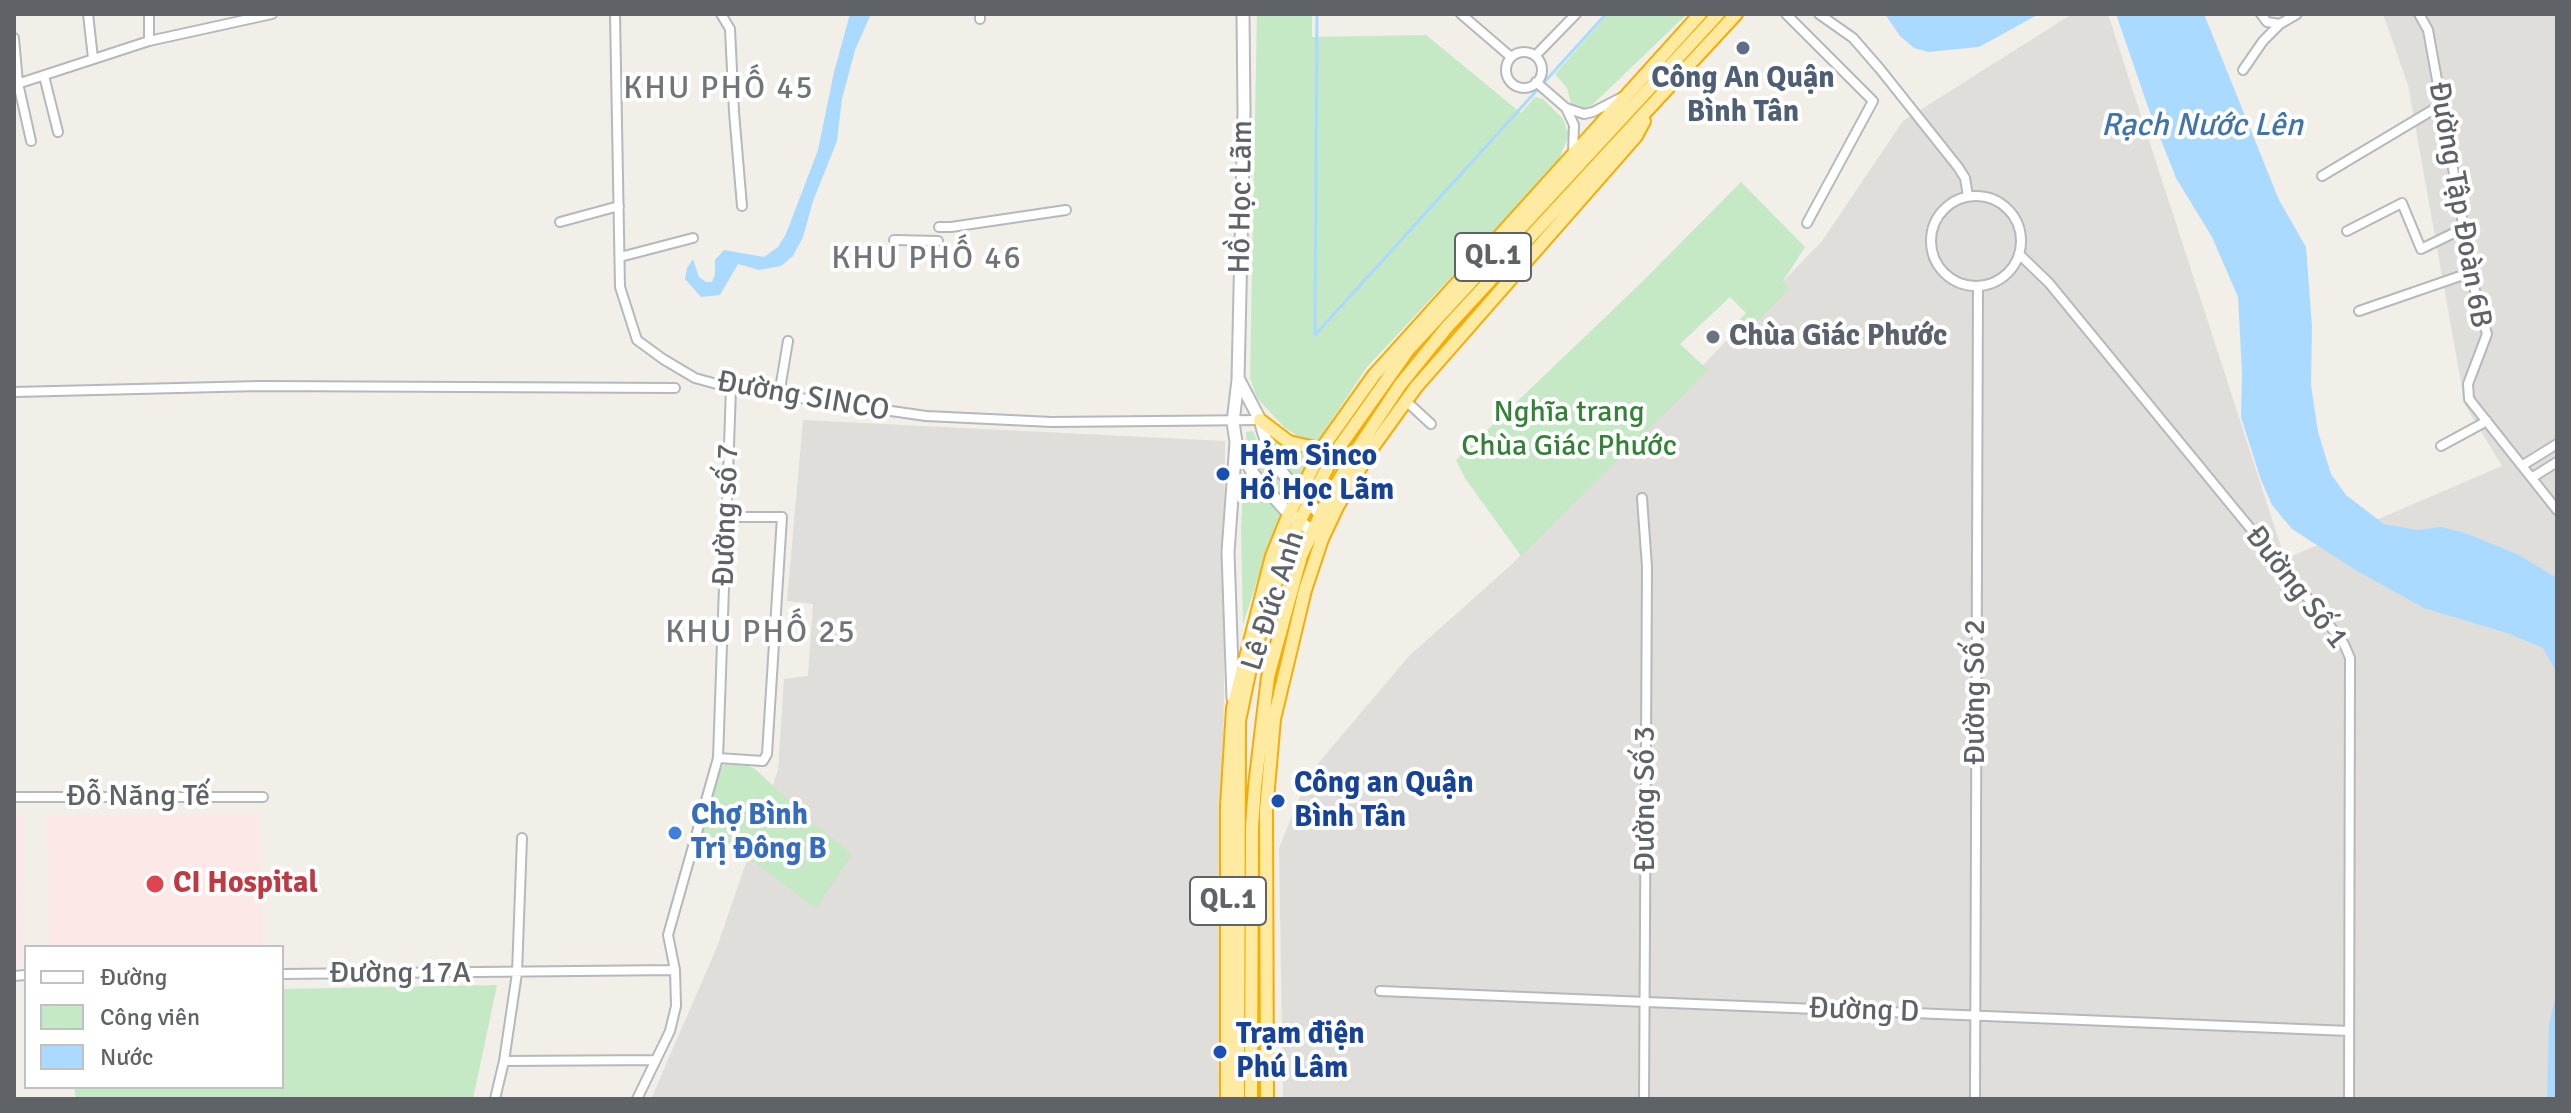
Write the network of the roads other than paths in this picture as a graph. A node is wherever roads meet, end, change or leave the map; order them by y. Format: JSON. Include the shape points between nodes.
{"nodes":[{"id":1,"x":88,"y":14,"type":"edge"},
{"id":2,"x":149,"y":14,"type":"edge"},
{"id":3,"x":272,"y":14,"type":"edge"},
{"id":4,"x":615,"y":14,"type":"edge"},
{"id":5,"x":721,"y":14,"type":"edge"},
{"id":6,"x":1243,"y":14,"type":"edge"},
{"id":7,"x":1461,"y":14,"type":"edge"},
{"id":8,"x":1576,"y":14,"type":"edge"},
{"id":9,"x":1700,"y":14,"type":"edge"},
{"id":10,"x":1718,"y":14,"type":"edge"},
{"id":11,"x":1736,"y":14,"type":"edge"},
{"id":12,"x":1786,"y":14,"type":"edge"},
{"id":13,"x":1819,"y":14,"type":"edge"},
{"id":14,"x":2261,"y":14,"type":"edge"},
{"id":15,"x":2297,"y":14,"type":"edge"},
{"id":16,"x":2419,"y":14,"type":"edge"},
{"id":17,"x":2280,"y":24,"type":"junction"},
{"id":18,"x":14,"y":38,"type":"edge"},
{"id":19,"x":149,"y":41,"type":"junction"},
{"id":20,"x":1535,"y":56,"type":"junction"},
{"id":21,"x":1511,"y":57,"type":"junction"},
{"id":22,"x":93,"y":58,"type":"junction"},
{"id":23,"x":2243,"y":70,"type":"dead end"},
{"id":24,"x":44,"y":76,"type":"junction"},
{"id":25,"x":1536,"y":82,"type":"junction"},
{"id":26,"x":16,"y":84,"type":"edge"},
{"id":27,"x":1626,"y":94,"type":"junction"},
{"id":28,"x":1652,"y":105,"type":"junction"},
{"id":29,"x":2441,"y":105,"type":"junction"},
{"id":30,"x":1566,"y":108,"type":"junction"},
{"id":31,"x":58,"y":132,"type":"dead end"},
{"id":32,"x":31,"y":141,"type":"dead end"},
{"id":33,"x":1573,"y":155,"type":"junction"},
{"id":34,"x":2322,"y":176,"type":"dead end"},
{"id":35,"x":1968,"y":196,"type":"junction"},
{"id":36,"x":619,"y":206,"type":"junction"},
{"id":37,"x":742,"y":206,"type":"dead end"},
{"id":38,"x":1066,"y":210,"type":"dead end"},
{"id":39,"x":560,"y":222,"type":"dead end"},
{"id":40,"x":1807,"y":223,"type":"dead end"},
{"id":41,"x":939,"y":227,"type":"dead end"},
{"id":42,"x":2464,"y":228,"type":"junction"},
{"id":43,"x":2347,"y":231,"type":"dead end"},
{"id":44,"x":693,"y":238,"type":"dead end"},
{"id":45,"x":894,"y":240,"type":"dead end"},
{"id":46,"x":938,"y":241,"type":"dead end"},
{"id":47,"x":2019,"y":254,"type":"junction"},
{"id":48,"x":620,"y":257,"type":"junction"},
{"id":49,"x":2472,"y":272,"type":"junction"},
{"id":50,"x":1978,"y":286,"type":"junction"},
{"id":51,"x":2359,"y":311,"type":"dead end"},
{"id":52,"x":788,"y":341,"type":"dead end"},
{"id":53,"x":1238,"y":380,"type":"junction"},
{"id":54,"x":675,"y":388,"type":"dead end"},
{"id":55,"x":731,"y":388,"type":"junction"},
{"id":56,"x":14,"y":392,"type":"edge"},
{"id":57,"x":779,"y":395,"type":"junction"},
{"id":58,"x":1406,"y":401,"type":"junction"},
{"id":59,"x":1260,"y":420,"type":"junction"},
{"id":60,"x":2487,"y":421,"type":"junction"},
{"id":61,"x":1233,"y":422,"type":"junction"},
{"id":62,"x":1431,"y":424,"type":"dead end"},
{"id":63,"x":1236,"y":442,"type":"junction"},
{"id":64,"x":2557,"y":444,"type":"edge"},
{"id":65,"x":2441,"y":446,"type":"dead end"},
{"id":66,"x":1322,"y":450,"type":"junction"},
{"id":67,"x":1335,"y":453,"type":"junction"},
{"id":68,"x":2557,"y":462,"type":"edge"},
{"id":69,"x":2523,"y":465,"type":"junction"},
{"id":70,"x":2533,"y":477,"type":"junction"},
{"id":71,"x":1642,"y":498,"type":"dead end"},
{"id":72,"x":1304,"y":499,"type":"junction"},
{"id":73,"x":2557,"y":510,"type":"edge"},
{"id":74,"x":727,"y":517,"type":"junction"},
{"id":75,"x":1294,"y":518,"type":"junction"},
{"id":76,"x":1325,"y":518,"type":"junction"},
{"id":77,"x":1317,"y":535,"type":"junction"},
{"id":78,"x":1234,"y":703,"type":"junction"},
{"id":79,"x":1239,"y":721,"type":"junction"},
{"id":80,"x":718,"y":758,"type":"junction"},
{"id":81,"x":14,"y":797,"type":"edge"},
{"id":82,"x":263,"y":797,"type":"dead end"},
{"id":83,"x":522,"y":838,"type":"dead end"},
{"id":84,"x":675,"y":970,"type":"junction"},
{"id":85,"x":517,"y":973,"type":"junction"},
{"id":86,"x":284,"y":974,"type":"edge"},
{"id":87,"x":1380,"y":991,"type":"dead end"},
{"id":88,"x":1645,"y":1002,"type":"junction"},
{"id":89,"x":1975,"y":1016,"type":"junction"},
{"id":90,"x":2349,"y":1031,"type":"junction"},
{"id":91,"x":656,"y":1060,"type":"junction"},
{"id":92,"x":504,"y":1061,"type":"junction"},
{"id":93,"x":495,"y":1099,"type":"edge"},
{"id":94,"x":637,"y":1099,"type":"edge"},
{"id":95,"x":1227,"y":1099,"type":"edge"},
{"id":96,"x":1238,"y":1099,"type":"edge"},
{"id":97,"x":1251,"y":1099,"type":"edge"},
{"id":98,"x":1267,"y":1099,"type":"edge"},
{"id":99,"x":1644,"y":1099,"type":"edge"},
{"id":100,"x":1975,"y":1099,"type":"edge"},
{"id":101,"x":2349,"y":1099,"type":"edge"}],
"edges":[{"from":1,"to":22,"type":"street"},
{"from":2,"to":19,"type":"street"},
{"from":3,"to":19,"type":"street"},
{"from":4,"to":36,"type":"street","name":"Đường SINCO"},
{"from":5,"to":37,"type":"street","via":[[730,29]]},
{"from":6,"to":53,"type":"main road","name":"Hồ Học Lãm"},
{"from":7,"to":21,"type":"street"},
{"from":8,"to":20,"type":"street"},
{"from":9,"to":27,"type":"highway","name":"Lê Đức Anh","number":"QL.1"},
{"from":10,"to":67,"type":"highway","name":"Lê Đức Anh","number":"QL.1","via":[[1408,350]]},
{"from":11,"to":28,"type":"highway","name":"Lê Đức Anh","number":"QL.1"},
{"from":12,"to":40,"type":"street","via":[[1873,101]]},
{"from":13,"to":35,"type":"street","via":[[1853,38],[1880,69],[1958,167]]},
{"from":14,"to":17,"type":"street","via":[[2267,22]]},
{"from":15,"to":17,"type":"street"},
{"from":16,"to":29,"type":"street","name":"Đường Tập Đoàn 6B","via":[[2428,30]]},
{"from":17,"to":23,"type":"street"},
{"from":18,"to":26,"type":"street"},
{"from":19,"to":22,"type":"street"},
{"from":20,"to":21,"type":"street","via":[[1520,52]]},
{"from":20,"to":25,"type":"street","via":[[1541,66]]},
{"from":21,"to":25,"type":"street","via":[[1506,68],[1509,80],[1519,87]]},
{"from":22,"to":24,"type":"street"},
{"from":24,"to":26,"type":"street"},
{"from":24,"to":31,"type":"street"},
{"from":25,"to":30,"type":"street"},
{"from":26,"to":32,"type":"street"},
{"from":27,"to":30,"type":"street","via":[[1593,112]]},
{"from":27,"to":33,"type":"highway","name":"Lê Đức Anh","number":"QL.1"},
{"from":28,"to":58,"type":"highway","name":"Lê Đức Anh","number":"QL.1","via":[[1636,136]]},
{"from":28,"to":76,"type":"highway","name":"Lê Đức Anh","number":"QL.1","via":[[1408,375],[1369,429]]},
{"from":29,"to":34,"type":"street"},
{"from":29,"to":42,"type":"street","name":"Đường Tập Đoàn 6B"},
{"from":30,"to":33,"type":"street","via":[[1574,125]]},
{"from":33,"to":66,"type":"highway","name":"Lê Đức Anh","number":"QL.1","via":[[1374,375]]},
{"from":35,"to":47,"type":"street","via":[[1992,198],[2008,209],[2021,235]]},
{"from":35,"to":50,"type":"street","via":[[1939,214],[1931,242],[1935,260],[1948,276]]},
{"from":36,"to":39,"type":"street"},
{"from":36,"to":48,"type":"street","name":"Đường SINCO"},
{"from":38,"to":41,"type":"street"},
{"from":42,"to":43,"type":"street","via":[[2421,249],[2402,203]]},
{"from":42,"to":49,"type":"street","name":"Đường Tập Đoàn 6B"},
{"from":44,"to":48,"type":"street"},
{"from":45,"to":46,"type":"street"},
{"from":47,"to":50,"type":"street","via":[[2003,278]]},
{"from":47,"to":90,"type":"street","name":"Đường Số 1","via":[[2049,283],[2309,600],[2350,658]]},
{"from":48,"to":55,"type":"street","name":"Đường SINCO","via":[[620,287],[637,340],[695,378]]},
{"from":49,"to":51,"type":"street"},
{"from":49,"to":60,"type":"street","name":"Đường Tập Đoàn 6B","via":[[2487,334],[2468,384],[2469,399]]},
{"from":50,"to":89,"type":"street","name":"Đường Số 2"},
{"from":52,"to":57,"type":"street"},
{"from":53,"to":59,"type":"main road"},
{"from":53,"to":61,"type":"main road","name":"Hồ Học Lãm"},
{"from":54,"to":56,"type":"street","via":[[260,386]]},
{"from":55,"to":57,"type":"street","name":"Đường SINCO"},
{"from":55,"to":74,"type":"street","name":"Đường số 7"},
{"from":57,"to":61,"type":"street","name":"Đường SINCO","via":[[926,416]]},
{"from":58,"to":62,"type":"street"},
{"from":58,"to":76,"type":"highway","name":"Lê Đức Anh","number":"QL.1"},
{"from":59,"to":61,"type":"street","name":"Đường SINCO"},
{"from":59,"to":66,"type":"highway","via":[[1289,442]]},
{"from":59,"to":72,"type":"main road","via":[[1269,451]]},
{"from":60,"to":65,"type":"street"},
{"from":60,"to":69,"type":"street","name":"Đường Tập Đoàn 6B"},
{"from":61,"to":63,"type":"main road","name":"Hồ Học Lãm"},
{"from":63,"to":75,"type":"main road","name":"Hồ Học Lãm","via":[[1254,475]]},
{"from":63,"to":78,"type":"main road","name":"Hồ Học Lãm","via":[[1228,552]]},
{"from":64,"to":69,"type":"street"},
{"from":66,"to":67,"type":"highway"},
{"from":66,"to":72,"type":"highway","name":"Lê Đức Anh","number":"QL.1"},
{"from":67,"to":72,"type":"highway","name":"Lê Đức Anh","number":"QL.1"},
{"from":68,"to":70,"type":"street"},
{"from":69,"to":70,"type":"street","name":"Đường Tập Đoàn 6B"},
{"from":70,"to":73,"type":"street","name":"Đường Tập Đoàn 6B"},
{"from":71,"to":88,"type":"street","name":"Đường Số 3","via":[[1647,567]]},
{"from":72,"to":75,"type":"highway","name":"Lê Đức Anh","number":"QL.1"},
{"from":72,"to":76,"type":"main road"},
{"from":74,"to":80,"type":"street","name":"Đường số 7"},
{"from":74,"to":80,"type":"street","via":[[782,517],[767,754],[763,761]]},
{"from":75,"to":77,"type":"main road","name":"Hồ Học Lãm"},
{"from":75,"to":78,"type":"highway","name":"Lê Đức Anh","number":"QL.1","via":[[1272,556]]},
{"from":75,"to":79,"type":"highway","name":"Lê Đức Anh","number":"QL.1"},
{"from":76,"to":77,"type":"highway","name":"Lê Đức Anh","number":"QL.1"},
{"from":77,"to":97,"type":"highway","name":"Lê Đức Anh","number":"QL.1","via":[[1297,566],[1273,650],[1261,726],[1252,827]]},
{"from":77,"to":98,"type":"highway","name":"Lê Đức Anh","number":"QL.1","via":[[1274,719],[1266,811]]},
{"from":78,"to":79,"type":"highway"},
{"from":78,"to":95,"type":"highway","name":"Lê Đức Anh","number":"QL.1","via":[[1227,806]]},
{"from":79,"to":96,"type":"highway","name":"Lê Đức Anh","number":"QL.1"},
{"from":80,"to":84,"type":"street","name":"Đường số 7","via":[[668,935]]},
{"from":81,"to":82,"type":"street","name":"Đỗ Năng Tế"},
{"from":83,"to":85,"type":"street"},
{"from":84,"to":85,"type":"street","name":"Đường 17A"},
{"from":84,"to":91,"type":"street","name":"Đường số 7","via":[[676,1006]]},
{"from":85,"to":86,"type":"street","name":"Đường 17A"},
{"from":85,"to":92,"type":"street"},
{"from":87,"to":88,"type":"street","name":"Đường D"},
{"from":88,"to":89,"type":"street","name":"Đường D"},
{"from":88,"to":99,"type":"street","name":"Đường Số 3"},
{"from":89,"to":90,"type":"street","name":"Đường D"},
{"from":89,"to":100,"type":"street","name":"Đường Số 2"},
{"from":90,"to":101,"type":"street","name":"Đường Số 1"},
{"from":91,"to":92,"type":"street"},
{"from":91,"to":94,"type":"street"},
{"from":92,"to":93,"type":"street"}]}
